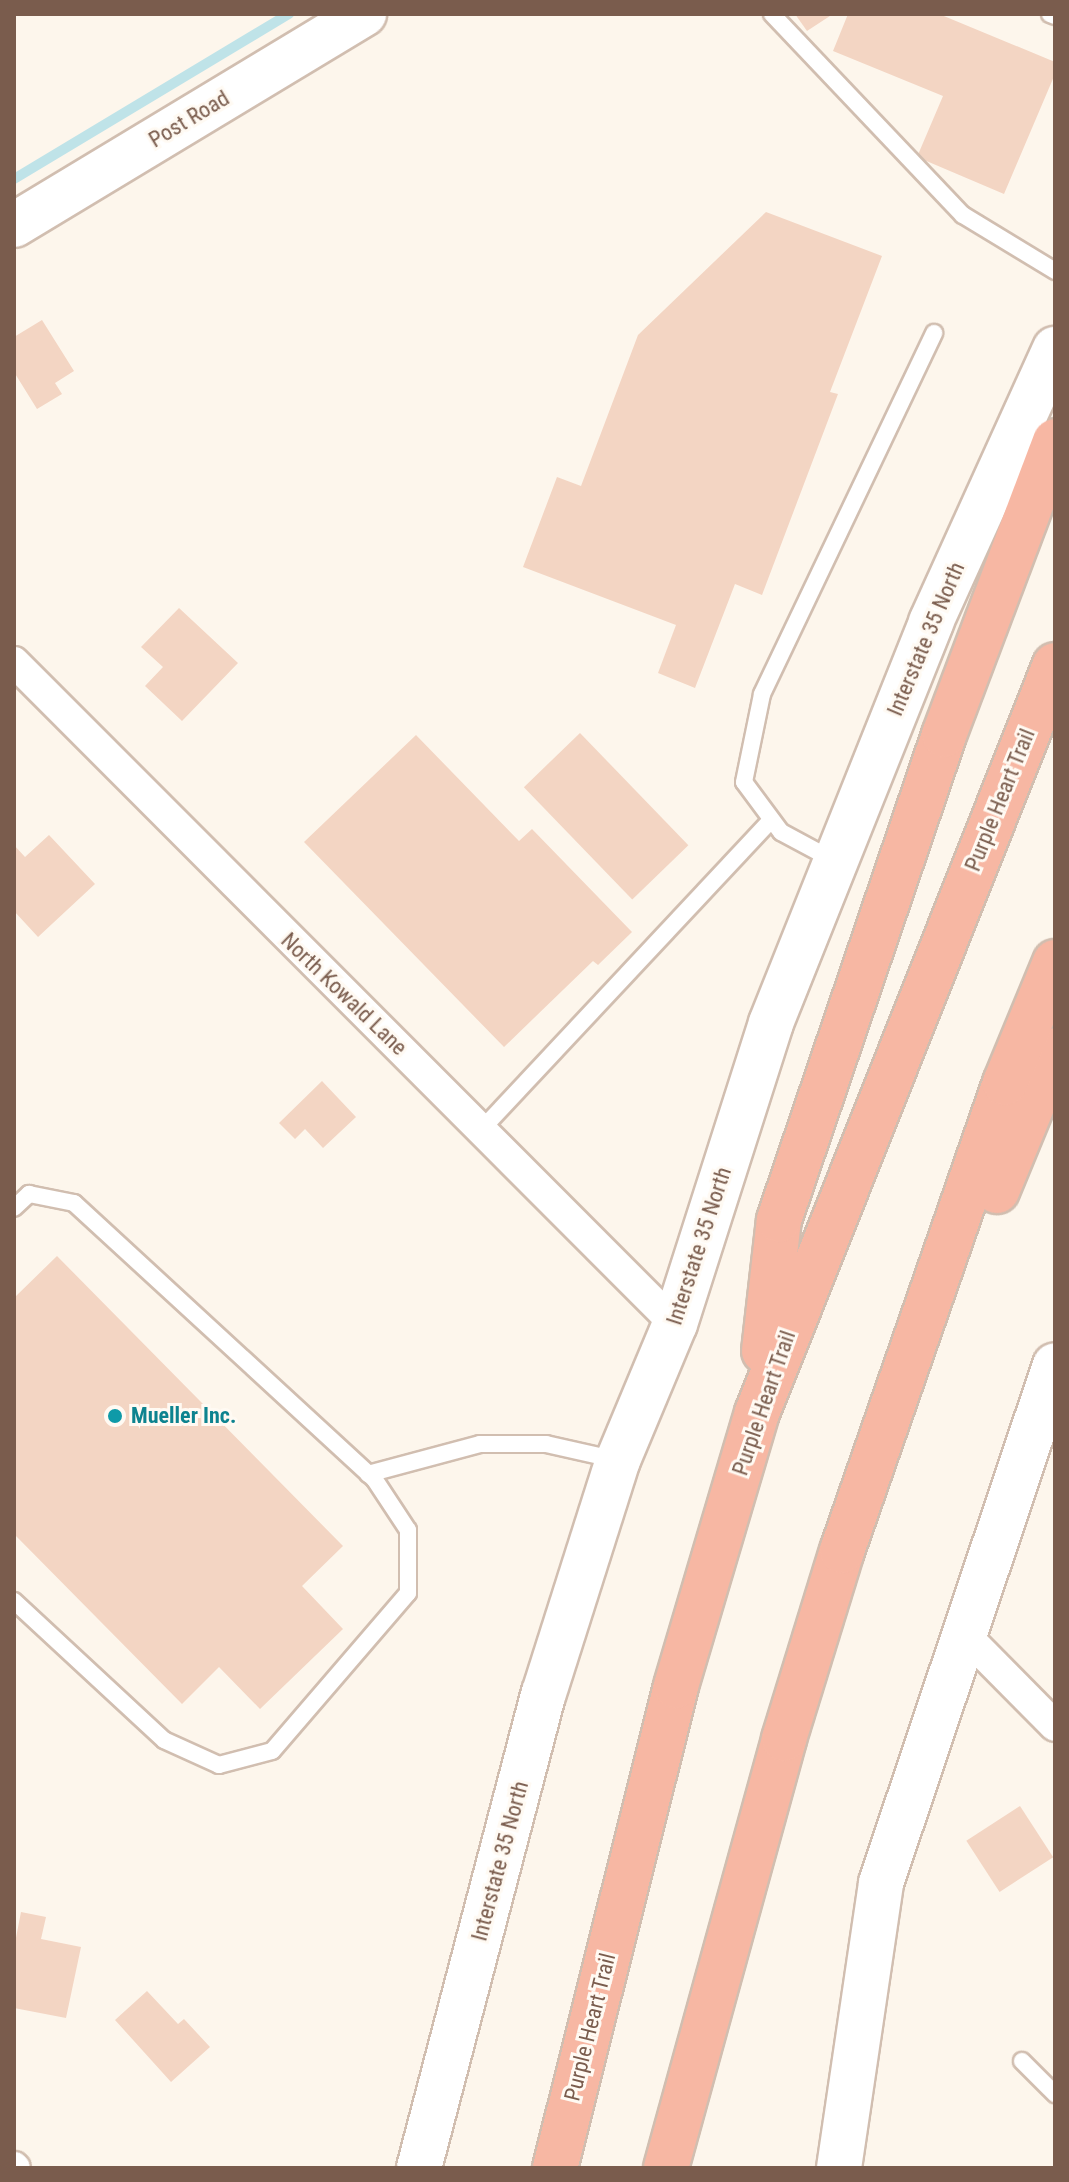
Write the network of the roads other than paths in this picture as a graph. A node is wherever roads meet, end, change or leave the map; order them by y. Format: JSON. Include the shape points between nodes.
{"nodes":[{"id":1,"x":364,"y":14,"type":"edge"},
{"id":2,"x":772,"y":14,"type":"edge"},
{"id":3,"x":14,"y":225,"type":"edge"},
{"id":4,"x":1055,"y":271,"type":"edge"},
{"id":5,"x":934,"y":333,"type":"dead end"},
{"id":6,"x":1055,"y":349,"type":"edge"},
{"id":7,"x":1055,"y":441,"type":"edge"},
{"id":8,"x":14,"y":662,"type":"edge"},
{"id":9,"x":1055,"y":665,"type":"edge"},
{"id":10,"x":771,"y":820,"type":"junction"},
{"id":11,"x":836,"y":862,"type":"junction"},
{"id":12,"x":1055,"y":962,"type":"edge"},
{"id":13,"x":1055,"y":1050,"type":"edge"},
{"id":14,"x":482,"y":1129,"type":"junction"},
{"id":15,"x":14,"y":1208,"type":"edge"},
{"id":16,"x":675,"y":1324,"type":"junction"},
{"id":17,"x":1055,"y":1365,"type":"edge"},
{"id":18,"x":757,"y":1413,"type":"junction"},
{"id":19,"x":618,"y":1460,"type":"junction"},
{"id":20,"x":368,"y":1474,"type":"junction"},
{"id":21,"x":14,"y":1601,"type":"edge"},
{"id":22,"x":823,"y":1615,"type":"junction"},
{"id":23,"x":962,"y":1632,"type":"junction"},
{"id":24,"x":1055,"y":1726,"type":"edge"},
{"id":25,"x":1022,"y":2061,"type":"dead end"},
{"id":26,"x":1055,"y":2094,"type":"edge"},
{"id":27,"x":419,"y":2168,"type":"edge"},
{"id":28,"x":555,"y":2168,"type":"edge"},
{"id":29,"x":666,"y":2168,"type":"edge"},
{"id":30,"x":839,"y":2168,"type":"edge"}],
"edges":[{"from":1,"to":3,"type":"main road","name":"Post Road"},
{"from":2,"to":4,"type":"lane","via":[[963,215]]},
{"from":5,"to":10,"type":"lane","via":[[762,694],[744,782]]},
{"from":6,"to":11,"type":"main road","name":"Interstate 35 North","via":[[931,622]]},
{"from":7,"to":18,"type":"highway","via":[[944,735],[779,1220]]},
{"from":8,"to":14,"type":"street","name":"North Kowald Lane"},
{"from":9,"to":18,"type":"highway","name":"Purple Heart Trail"},
{"from":10,"to":11,"type":"lane","via":[[781,832]]},
{"from":10,"to":14,"type":"lane"},
{"from":11,"to":16,"type":"main road","name":"Interstate 35 North","via":[[771,1023]]},
{"from":12,"to":22,"type":"highway","via":[[1005,1083]]},
{"from":13,"to":22,"type":"highway","via":[[997,1192],[864,1581]]},
{"from":14,"to":16,"type":"street","name":"North Kowald Lane"},
{"from":15,"to":20,"type":"lane","via":[[29,1194],[74,1203]]},
{"from":16,"to":19,"type":"main road","name":"Interstate 35 North"},
{"from":17,"to":23,"type":"main road"},
{"from":18,"to":28,"type":"highway","name":"Purple Heart Trail","via":[[676,1686]]},
{"from":19,"to":20,"type":"lane","via":[[546,1444],[480,1444]]},
{"from":19,"to":27,"type":"main road","name":"Interstate 35 North","via":[[544,1693]]},
{"from":20,"to":21,"type":"lane","via":[[408,1530],[408,1593],[272,1751],[219,1765],[164,1740]]},
{"from":22,"to":29,"type":"highway"},
{"from":23,"to":24,"type":"street"},
{"from":23,"to":30,"type":"main road","via":[[881,1883]]},
{"from":25,"to":26,"type":"lane"}]}
